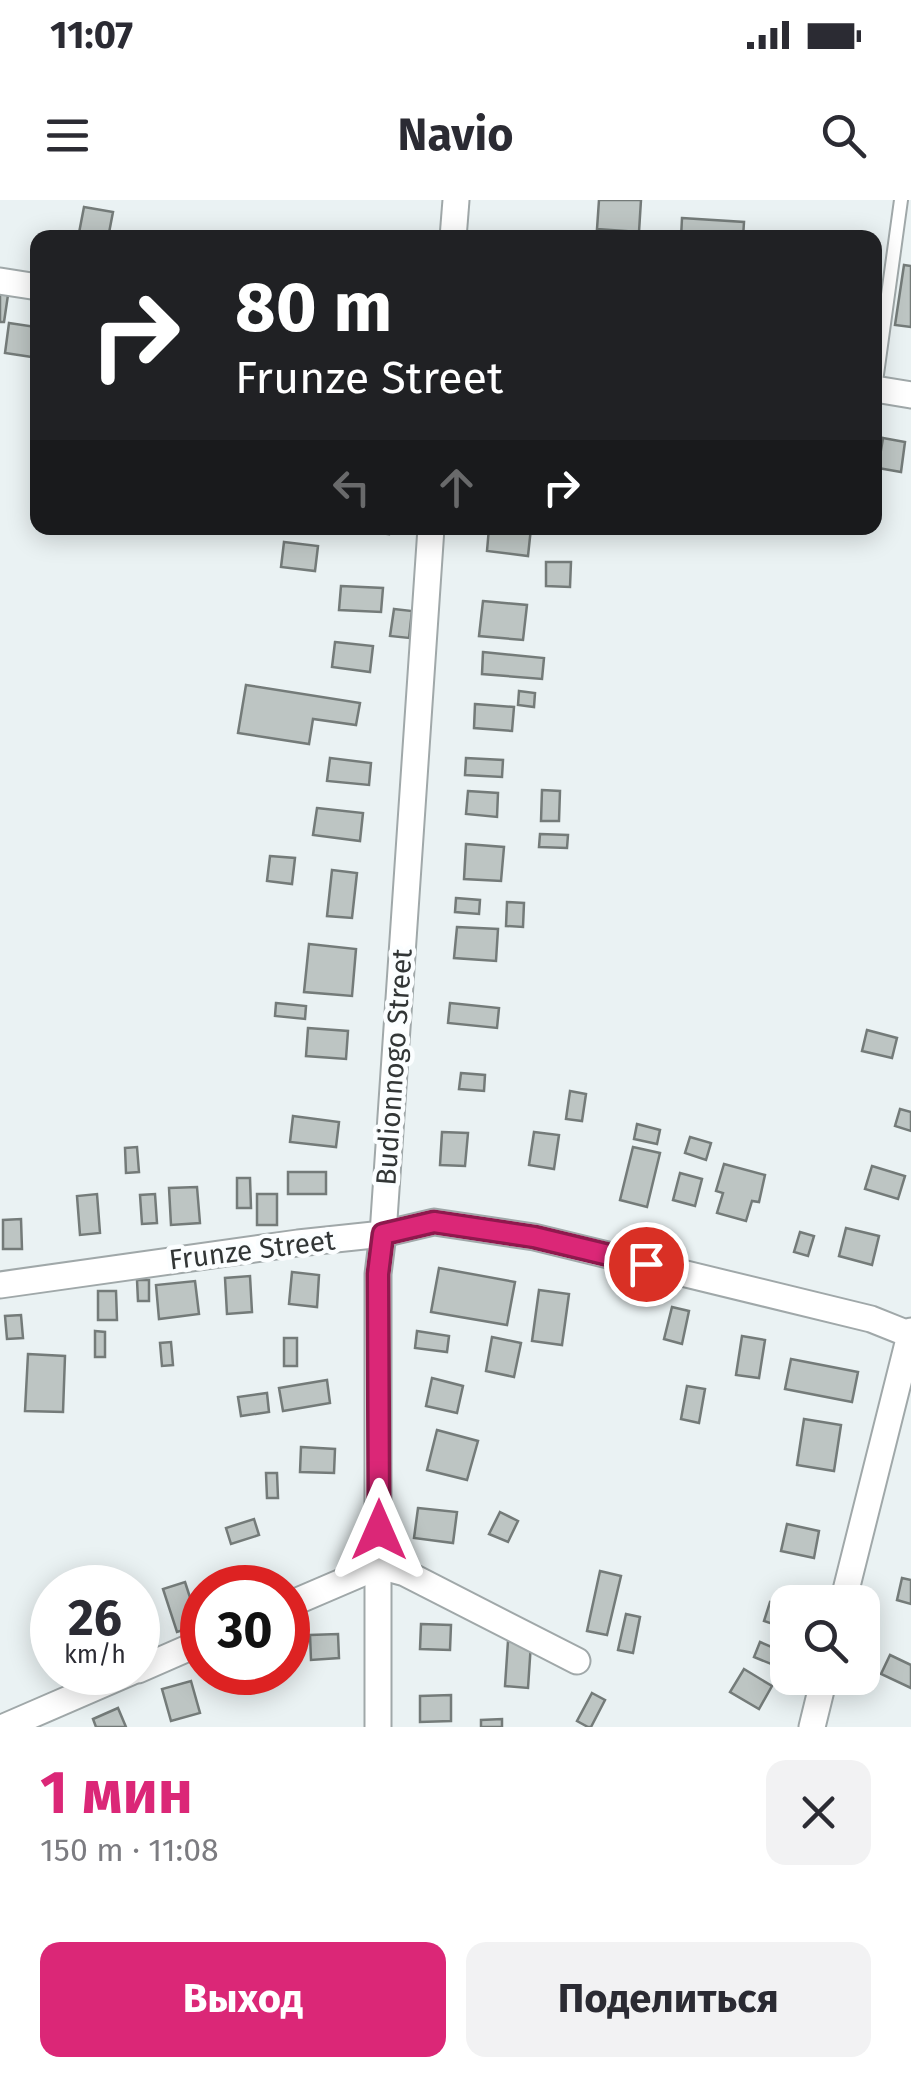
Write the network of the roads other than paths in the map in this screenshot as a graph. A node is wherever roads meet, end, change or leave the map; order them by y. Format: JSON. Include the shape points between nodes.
{"nodes":[{"id":1,"x":456,"y":200,"type":"edge"},
{"id":2,"x":902,"y":200,"type":"edge"},
{"id":3,"x":454,"y":230,"type":"edge"},
{"id":4,"x":0,"y":281,"type":"edge"},
{"id":5,"x":30,"y":286,"type":"edge"},
{"id":6,"x":882,"y":340,"type":"edge"},
{"id":7,"x":882,"y":390,"type":"edge"},
{"id":8,"x":911,"y":395,"type":"edge"},
{"id":9,"x":432,"y":535,"type":"edge"},
{"id":10,"x":383,"y":1234,"type":"junction"},
{"id":11,"x":0,"y":1285,"type":"edge"},
{"id":12,"x":911,"y":1333,"type":"edge"},
{"id":13,"x":379,"y":1566,"type":"junction"},
{"id":14,"x":847,"y":1585,"type":"edge"},
{"id":15,"x":310,"y":1596,"type":"edge"},
{"id":16,"x":577,"y":1661,"type":"dead end"},
{"id":17,"x":78,"y":1695,"type":"edge"},
{"id":18,"x":820,"y":1695,"type":"edge"},
{"id":19,"x":4,"y":1727,"type":"edge"},
{"id":20,"x":378,"y":1727,"type":"edge"},
{"id":21,"x":812,"y":1727,"type":"edge"}],
"edges":[{"from":1,"to":3,"type":"street"},
{"from":2,"to":6,"type":"lane"},
{"from":4,"to":5,"type":"street"},
{"from":7,"to":8,"type":"street"},
{"from":9,"to":10,"type":"street","name":"Budionnogo Street"},
{"from":10,"to":11,"type":"street","name":"Frunze Street"},
{"from":10,"to":12,"type":"street","name":"Frunze Street","via":[[434,1222],[534,1237]]},
{"from":10,"to":13,"type":"street","name":"Budionnogo Street"},
{"from":12,"to":14,"type":"street"},
{"from":13,"to":15,"type":"street"},
{"from":13,"to":16,"type":"street"},
{"from":13,"to":20,"type":"street","name":"Budionnogo Street"},
{"from":17,"to":19,"type":"street"},
{"from":18,"to":21,"type":"street"}]}
